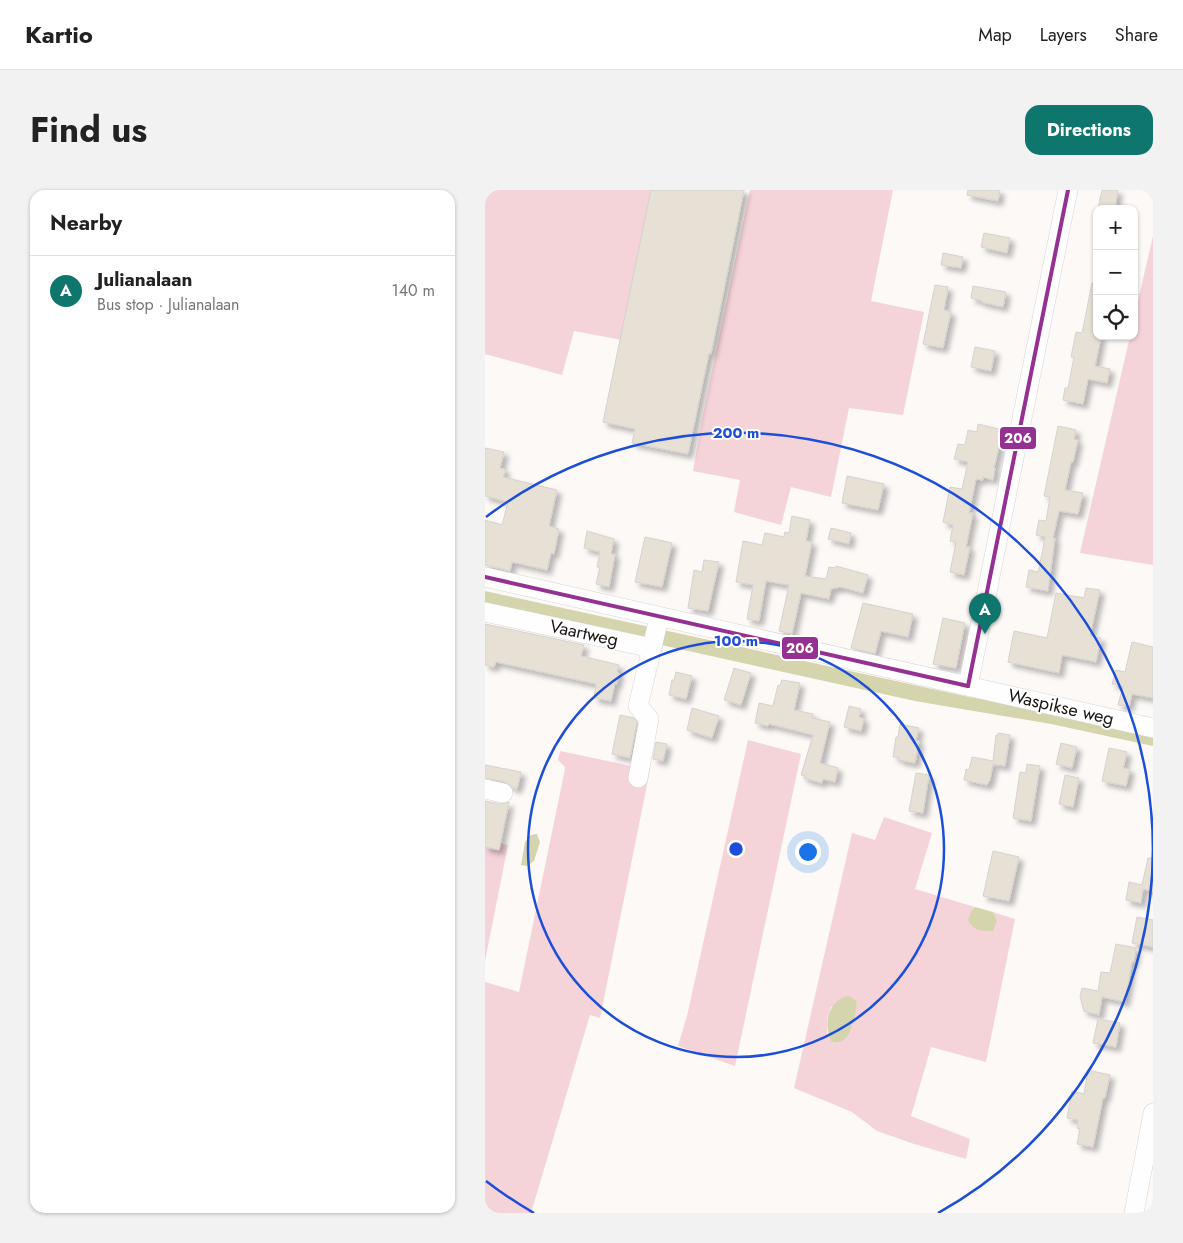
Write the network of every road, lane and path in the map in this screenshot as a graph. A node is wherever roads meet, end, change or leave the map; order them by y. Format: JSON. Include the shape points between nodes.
{"nodes":[{"id":1,"x":1068,"y":190,"type":"edge"},
{"id":2,"x":485,"y":577,"type":"edge"},
{"id":3,"x":485,"y":612,"type":"edge"},
{"id":4,"x":655,"y":634,"type":"junction"},
{"id":5,"x":968,"y":686,"type":"junction"},
{"id":6,"x":1153,"y":728,"type":"edge"},
{"id":7,"x":638,"y":778,"type":"dead end"},
{"id":8,"x":1153,"y":1113,"type":"edge"},
{"id":9,"x":1134,"y":1213,"type":"edge"}],
"edges":[{"from":1,"to":5,"type":"street"},
{"from":2,"to":4,"type":"street","name":"Vaartweg"},
{"from":3,"to":4,"type":"street","name":"Vaartweg"},
{"from":4,"to":5,"type":"street","name":"Vaartweg"},
{"from":4,"to":7,"type":"street","via":[[638,706],[649,719]]},
{"from":5,"to":6,"type":"street","name":"Waspikse weg"},
{"from":8,"to":9,"type":"street"}]}
